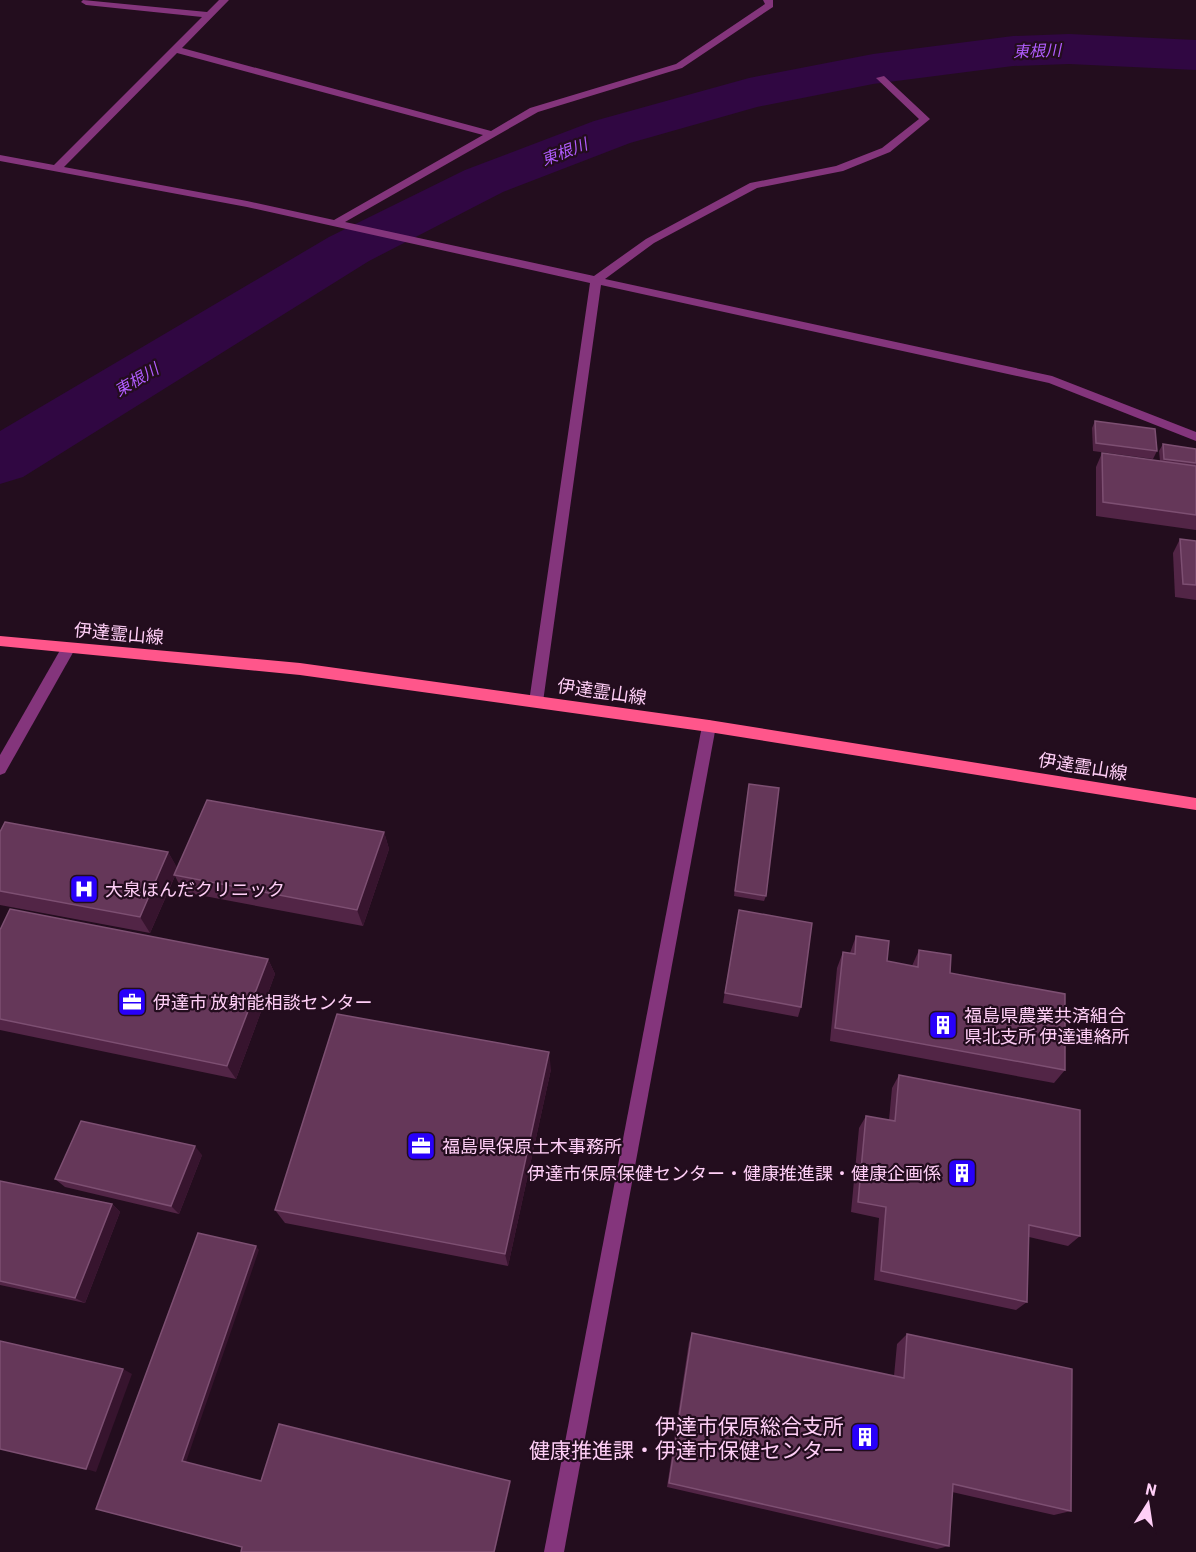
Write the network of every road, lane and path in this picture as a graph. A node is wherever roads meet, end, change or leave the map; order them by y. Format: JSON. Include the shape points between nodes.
{"nodes":[{"id":1,"x":225,"y":0,"type":"edge"},
{"id":2,"x":768,"y":0,"type":"edge"},
{"id":3,"x":84,"y":1,"type":"edge"},
{"id":4,"x":209,"y":15,"type":"junction"},
{"id":5,"x":174,"y":49,"type":"junction"},
{"id":6,"x":881,"y":78,"type":"dead end"},
{"id":7,"x":492,"y":134,"type":"junction"},
{"id":8,"x":0,"y":158,"type":"edge"},
{"id":9,"x":57,"y":168,"type":"junction"},
{"id":10,"x":334,"y":224,"type":"junction"},
{"id":11,"x":596,"y":280,"type":"junction"},
{"id":12,"x":1196,"y":437,"type":"edge"},
{"id":13,"x":0,"y":641,"type":"edge"},
{"id":14,"x":68,"y":648,"type":"junction"},
{"id":15,"x":536,"y":702,"type":"junction"},
{"id":16,"x":709,"y":726,"type":"junction"},
{"id":17,"x":0,"y":769,"type":"edge"},
{"id":18,"x":1196,"y":804,"type":"edge"},
{"id":19,"x":554,"y":1552,"type":"edge"}],
"edges":[{"from":1,"to":4,"type":"street"},
{"from":2,"to":7,"type":"street","via":[[770,5],[679,66],[534,110]]},
{"from":3,"to":4,"type":"street"},
{"from":4,"to":5,"type":"street"},
{"from":5,"to":7,"type":"street"},
{"from":5,"to":9,"type":"street"},
{"from":6,"to":11,"type":"street","via":[[925,119],[886,150],[839,169],[754,184],[650,241]]},
{"from":7,"to":10,"type":"street"},
{"from":8,"to":9,"type":"street"},
{"from":9,"to":10,"type":"street"},
{"from":10,"to":11,"type":"street"},
{"from":11,"to":12,"type":"street","via":[[1052,380]]},
{"from":11,"to":15,"type":"street"},
{"from":13,"to":14,"type":"main road","name":"伊達霊山線"},
{"from":14,"to":15,"type":"main road","name":"伊達霊山線","via":[[300,669]]},
{"from":14,"to":17,"type":"street"},
{"from":15,"to":16,"type":"main road","name":"伊達霊山線"},
{"from":16,"to":18,"type":"main road","name":"伊達霊山線"},
{"from":16,"to":19,"type":"street"}]}
